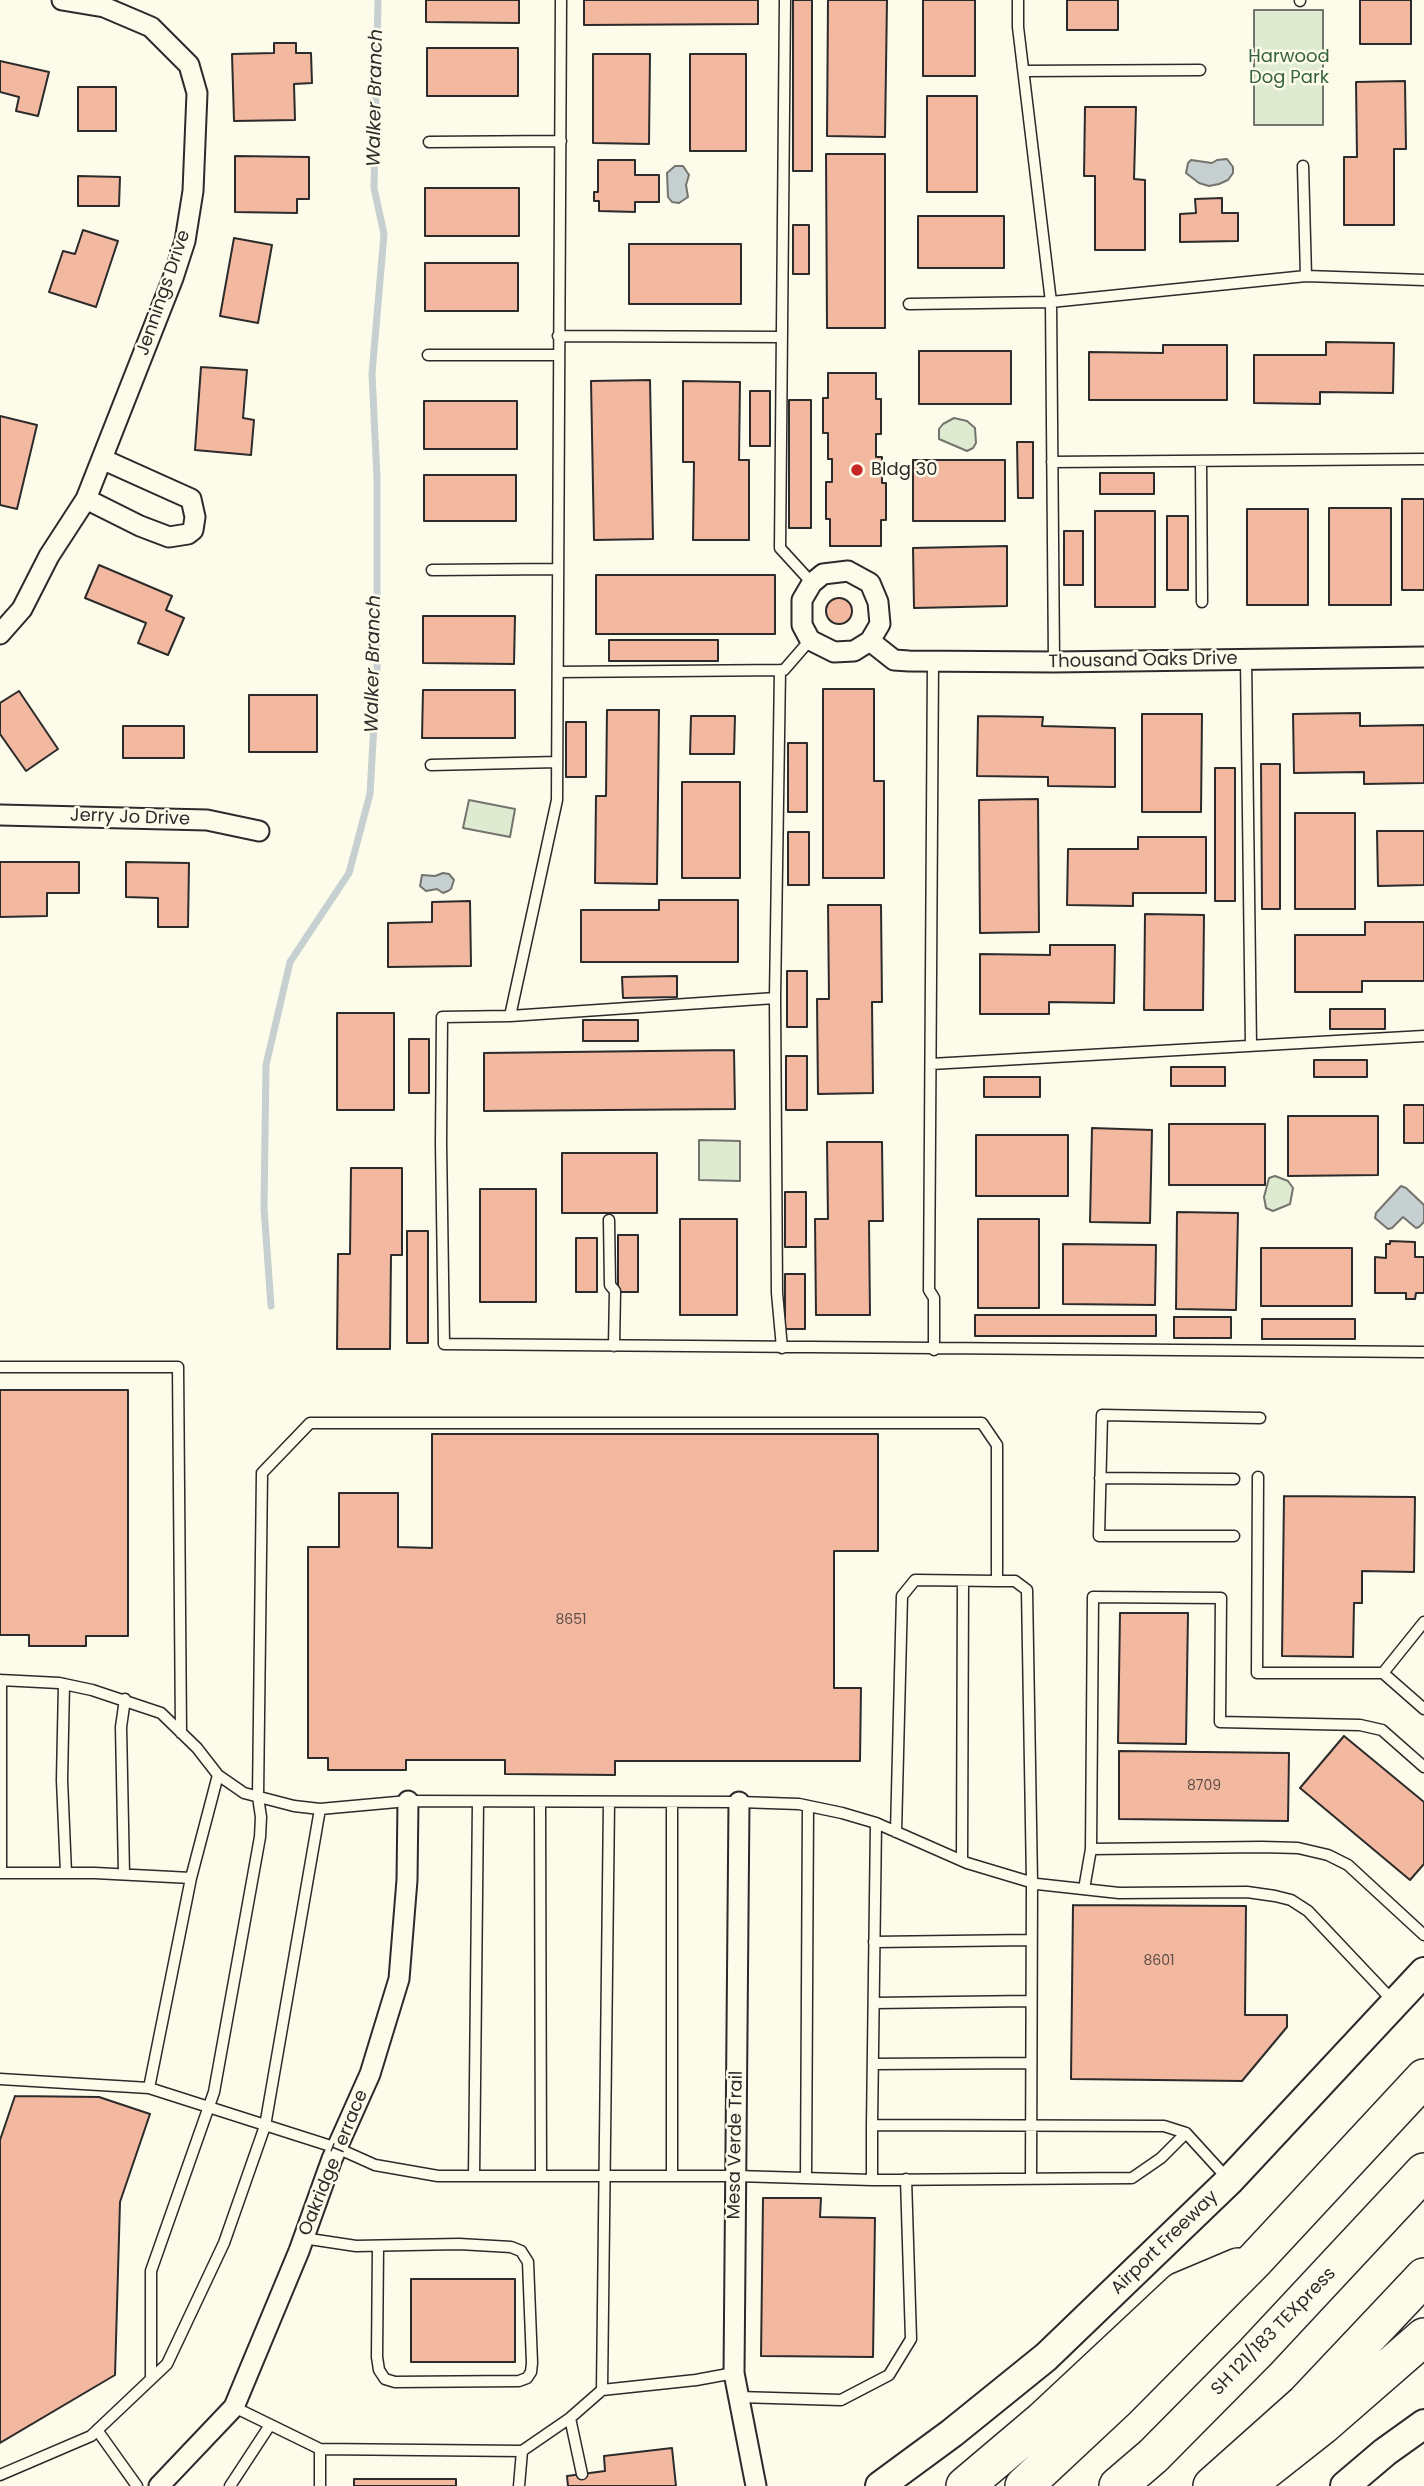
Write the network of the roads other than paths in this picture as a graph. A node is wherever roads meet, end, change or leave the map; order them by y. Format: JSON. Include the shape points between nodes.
{"nodes":[{"id":1,"x":62,"y":0,"type":"edge"},
{"id":2,"x":561,"y":0,"type":"edge"},
{"id":3,"x":785,"y":0,"type":"edge"},
{"id":4,"x":1018,"y":0,"type":"edge"},
{"id":5,"x":1200,"y":70,"type":"dead end"},
{"id":6,"x":1024,"y":71,"type":"junction"},
{"id":7,"x":561,"y":141,"type":"junction"},
{"id":8,"x":429,"y":142,"type":"dead end"},
{"id":9,"x":1303,"y":166,"type":"dead end"},
{"id":10,"x":1306,"y":276,"type":"junction"},
{"id":11,"x":1424,"y":280,"type":"edge"},
{"id":12,"x":1051,"y":302,"type":"junction"},
{"id":13,"x":909,"y":304,"type":"dead end"},
{"id":14,"x":558,"y":336,"type":"junction"},
{"id":15,"x":781,"y":337,"type":"junction"},
{"id":16,"x":428,"y":355,"type":"dead end"},
{"id":17,"x":558,"y":355,"type":"junction"},
{"id":18,"x":102,"y":459,"type":"junction"},
{"id":19,"x":1424,"y":459,"type":"edge"},
{"id":20,"x":1201,"y":461,"type":"junction"},
{"id":21,"x":1052,"y":462,"type":"junction"},
{"id":22,"x":86,"y":499,"type":"junction"},
{"id":23,"x":432,"y":569,"type":"dead end"},
{"id":24,"x":557,"y":569,"type":"junction"},
{"id":25,"x":812,"y":583,"type":"junction"},
{"id":26,"x":1202,"y":602,"type":"dead end"},
{"id":27,"x":0,"y":634,"type":"edge"},
{"id":28,"x":810,"y":640,"type":"junction"},
{"id":29,"x":870,"y":641,"type":"junction"},
{"id":30,"x":1424,"y":657,"type":"edge"},
{"id":31,"x":1246,"y":659,"type":"junction"},
{"id":32,"x":933,"y":661,"type":"junction"},
{"id":33,"x":1054,"y":662,"type":"junction"},
{"id":34,"x":779,"y":670,"type":"junction"},
{"id":35,"x":558,"y":672,"type":"junction"},
{"id":36,"x":557,"y":762,"type":"junction"},
{"id":37,"x":431,"y":765,"type":"dead end"},
{"id":38,"x":0,"y":815,"type":"edge"},
{"id":39,"x":259,"y":831,"type":"dead end"},
{"id":40,"x":775,"y":998,"type":"junction"},
{"id":41,"x":510,"y":1016,"type":"junction"},
{"id":42,"x":1424,"y":1036,"type":"edge"},
{"id":43,"x":1251,"y":1046,"type":"junction"},
{"id":44,"x":931,"y":1064,"type":"junction"},
{"id":45,"x":609,"y":1220,"type":"dead end"},
{"id":46,"x":614,"y":1346,"type":"junction"},
{"id":47,"x":782,"y":1348,"type":"junction"},
{"id":48,"x":934,"y":1350,"type":"junction"},
{"id":49,"x":1424,"y":1352,"type":"edge"},
{"id":50,"x":0,"y":1367,"type":"edge"},
{"id":51,"x":1260,"y":1418,"type":"dead end"},
{"id":52,"x":1258,"y":1477,"type":"dead end"},
{"id":53,"x":1100,"y":1478,"type":"junction"},
{"id":54,"x":1234,"y":1479,"type":"dead end"},
{"id":55,"x":1234,"y":1536,"type":"dead end"},
{"id":56,"x":963,"y":1581,"type":"junction"},
{"id":57,"x":997,"y":1581,"type":"junction"},
{"id":58,"x":1422,"y":1628,"type":"edge"},
{"id":59,"x":1383,"y":1674,"type":"junction"},
{"id":60,"x":0,"y":1680,"type":"edge"},
{"id":61,"x":64,"y":1684,"type":"junction"},
{"id":62,"x":125,"y":1699,"type":"junction"},
{"id":63,"x":1424,"y":1709,"type":"edge"},
{"id":64,"x":181,"y":1733,"type":"junction"},
{"id":65,"x":1424,"y":1767,"type":"edge"},
{"id":66,"x":218,"y":1775,"type":"junction"},
{"id":67,"x":258,"y":1797,"type":"junction"},
{"id":68,"x":408,"y":1801,"type":"junction"},
{"id":69,"x":478,"y":1802,"type":"junction"},
{"id":70,"x":540,"y":1802,"type":"junction"},
{"id":71,"x":609,"y":1802,"type":"junction"},
{"id":72,"x":672,"y":1802,"type":"junction"},
{"id":73,"x":739,"y":1802,"type":"junction"},
{"id":74,"x":808,"y":1806,"type":"junction"},
{"id":75,"x":320,"y":1809,"type":"junction"},
{"id":76,"x":876,"y":1823,"type":"junction"},
{"id":77,"x":896,"y":1832,"type":"junction"},
{"id":78,"x":1091,"y":1849,"type":"junction"},
{"id":79,"x":962,"y":1860,"type":"junction"},
{"id":80,"x":1,"y":1873,"type":"edge"},
{"id":81,"x":66,"y":1873,"type":"junction"},
{"id":82,"x":124,"y":1874,"type":"junction"},
{"id":83,"x":191,"y":1878,"type":"junction"},
{"id":84,"x":1032,"y":1882,"type":"junction"},
{"id":85,"x":1084,"y":1889,"type":"junction"},
{"id":86,"x":1424,"y":1935,"type":"edge"},
{"id":87,"x":1031,"y":1940,"type":"junction"},
{"id":88,"x":874,"y":1942,"type":"junction"},
{"id":89,"x":1424,"y":1972,"type":"edge"},
{"id":90,"x":1031,"y":2001,"type":"junction"},
{"id":91,"x":874,"y":2003,"type":"junction"},
{"id":92,"x":1395,"y":2004,"type":"junction"},
{"id":93,"x":1031,"y":2063,"type":"junction"},
{"id":94,"x":873,"y":2064,"type":"junction"},
{"id":95,"x":1424,"y":2078,"type":"edge"},
{"id":96,"x":0,"y":2080,"type":"edge"},
{"id":97,"x":149,"y":2088,"type":"junction"},
{"id":98,"x":209,"y":2108,"type":"junction"},
{"id":99,"x":872,"y":2125,"type":"junction"},
{"id":100,"x":265,"y":2126,"type":"junction"},
{"id":101,"x":1031,"y":2126,"type":"junction"},
{"id":102,"x":1186,"y":2133,"type":"junction"},
{"id":103,"x":337,"y":2148,"type":"junction"},
{"id":104,"x":1424,"y":2172,"type":"edge"},
{"id":105,"x":474,"y":2176,"type":"junction"},
{"id":106,"x":541,"y":2176,"type":"junction"},
{"id":107,"x":605,"y":2176,"type":"junction"},
{"id":108,"x":672,"y":2176,"type":"junction"},
{"id":109,"x":736,"y":2176,"type":"junction"},
{"id":110,"x":806,"y":2178,"type":"junction"},
{"id":111,"x":906,"y":2179,"type":"junction"},
{"id":112,"x":1031,"y":2179,"type":"junction"},
{"id":113,"x":872,"y":2180,"type":"junction"},
{"id":114,"x":1229,"y":2181,"type":"junction"},
{"id":115,"x":303,"y":2238,"type":"junction"},
{"id":116,"x":378,"y":2246,"type":"junction"},
{"id":117,"x":1255,"y":2260,"type":"junction"},
{"id":118,"x":1424,"y":2277,"type":"edge"},
{"id":119,"x":1424,"y":2337,"type":"edge"},
{"id":120,"x":734,"y":2373,"type":"junction"},
{"id":121,"x":151,"y":2379,"type":"junction"},
{"id":122,"x":602,"y":2390,"type":"junction"},
{"id":123,"x":738,"y":2397,"type":"junction"},
{"id":124,"x":234,"y":2407,"type":"junction"},
{"id":125,"x":570,"y":2418,"type":"junction"},
{"id":126,"x":1424,"y":2424,"type":"edge"},
{"id":127,"x":270,"y":2425,"type":"junction"},
{"id":128,"x":97,"y":2430,"type":"junction"},
{"id":129,"x":320,"y":2449,"type":"junction"},
{"id":130,"x":522,"y":2451,"type":"junction"},
{"id":131,"x":582,"y":2474,"type":"dead end"},
{"id":132,"x":0,"y":2475,"type":"edge"},
{"id":133,"x":137,"y":2486,"type":"edge"},
{"id":134,"x":159,"y":2486,"type":"edge"},
{"id":135,"x":230,"y":2486,"type":"edge"},
{"id":136,"x":320,"y":2486,"type":"edge"},
{"id":137,"x":519,"y":2486,"type":"edge"},
{"id":138,"x":756,"y":2486,"type":"edge"},
{"id":139,"x":880,"y":2486,"type":"edge"},
{"id":140,"x":965,"y":2486,"type":"edge"},
{"id":141,"x":1024,"y":2486,"type":"edge"},
{"id":142,"x":1118,"y":2486,"type":"edge"},
{"id":143,"x":1212,"y":2486,"type":"edge"},
{"id":144,"x":1246,"y":2486,"type":"edge"},
{"id":145,"x":1345,"y":2486,"type":"edge"}],
"edges":[{"from":1,"to":18,"type":"street","name":"Jennings Drive","via":[[104,7],[151,27],[189,65],[197,93],[193,191],[185,241]]},
{"from":2,"to":7,"type":"lane"},
{"from":3,"to":15,"type":"lane"},
{"from":4,"to":6,"type":"lane"},
{"from":5,"to":6,"type":"lane"},
{"from":6,"to":12,"type":"lane"},
{"from":7,"to":8,"type":"lane"},
{"from":7,"to":14,"type":"lane"},
{"from":9,"to":10,"type":"lane"},
{"from":10,"to":11,"type":"lane"},
{"from":10,"to":12,"type":"lane"},
{"from":12,"to":13,"type":"lane"},
{"from":12,"to":21,"type":"lane"},
{"from":14,"to":15,"type":"lane"},
{"from":14,"to":17,"type":"lane"},
{"from":15,"to":25,"type":"lane","via":[[780,548]]},
{"from":16,"to":17,"type":"lane"},
{"from":17,"to":24,"type":"lane"},
{"from":18,"to":22,"type":"street","name":"Jennings Drive"},
{"from":18,"to":22,"type":"street","via":[[191,499],[193,530],[169,537]]},
{"from":19,"to":20,"type":"lane"},
{"from":20,"to":21,"type":"lane"},
{"from":20,"to":26,"type":"lane"},
{"from":21,"to":33,"type":"lane"},
{"from":22,"to":27,"type":"street","name":"Jennings Drive","via":[[22,609]]},
{"from":23,"to":24,"type":"lane"},
{"from":24,"to":35,"type":"lane"},
{"from":25,"to":28,"type":"street","via":[[802,600],[802,625]]},
{"from":25,"to":29,"type":"street","via":[[823,574],[848,571],[870,583],[880,624]]},
{"from":28,"to":29,"type":"street","via":[[834,652],[854,651]]},
{"from":28,"to":34,"type":"lane"},
{"from":29,"to":32,"type":"street","name":"Thousand Oaks Drive","via":[[894,660]]},
{"from":30,"to":31,"type":"street","name":"Thousand Oaks Drive"},
{"from":31,"to":33,"type":"street","name":"Thousand Oaks Drive"},
{"from":31,"to":43,"type":"lane"},
{"from":32,"to":33,"type":"street","name":"Thousand Oaks Drive"},
{"from":32,"to":44,"type":"lane"},
{"from":34,"to":35,"type":"lane"},
{"from":34,"to":40,"type":"lane"},
{"from":35,"to":36,"type":"lane"},
{"from":36,"to":37,"type":"lane"},
{"from":36,"to":41,"type":"lane","via":[[557,800]]},
{"from":38,"to":39,"type":"street","name":"Jerry Jo Drive","via":[[207,820]]},
{"from":40,"to":41,"type":"lane"},
{"from":40,"to":47,"type":"lane","via":[[777,1293]]},
{"from":41,"to":46,"type":"lane","via":[[442,1017],[444,1345]]},
{"from":42,"to":43,"type":"lane"},
{"from":43,"to":44,"type":"lane"},
{"from":44,"to":48,"type":"lane","via":[[929,1290],[934,1298]]},
{"from":45,"to":46,"type":"lane"},
{"from":46,"to":47,"type":"lane"},
{"from":47,"to":48,"type":"lane"},
{"from":48,"to":49,"type":"lane"},
{"from":50,"to":64,"type":"lane","via":[[178,1367]]},
{"from":51,"to":53,"type":"lane","via":[[1101,1415]]},
{"from":52,"to":59,"type":"lane","via":[[1257,1673]]},
{"from":53,"to":54,"type":"lane"},
{"from":53,"to":55,"type":"lane","via":[[1099,1536]]},
{"from":56,"to":57,"type":"lane"},
{"from":56,"to":77,"type":"lane","via":[[915,1580],[902,1596]]},
{"from":56,"to":79,"type":"lane"},
{"from":57,"to":67,"type":"lane","via":[[997,1445],[982,1423],[310,1423],[262,1473]]},
{"from":57,"to":84,"type":"lane","via":[[1015,1581],[1027,1590]]},
{"from":58,"to":59,"type":"lane"},
{"from":59,"to":63,"type":"lane"},
{"from":60,"to":61,"type":"lane"},
{"from":60,"to":80,"type":"lane"},
{"from":61,"to":62,"type":"lane"},
{"from":61,"to":81,"type":"lane"},
{"from":62,"to":64,"type":"lane","via":[[161,1713]]},
{"from":62,"to":82,"type":"lane","via":[[121,1727]]},
{"from":64,"to":66,"type":"lane"},
{"from":65,"to":78,"type":"lane","via":[[1382,1730],[1360,1725],[1220,1722],[1221,1598],[1093,1597]]},
{"from":66,"to":67,"type":"lane"},
{"from":66,"to":83,"type":"lane"},
{"from":67,"to":75,"type":"lane"},
{"from":67,"to":98,"type":"lane","via":[[260,1837]]},
{"from":68,"to":69,"type":"lane"},
{"from":68,"to":75,"type":"lane"},
{"from":68,"to":103,"type":"street","name":"Oakridge Terrace","via":[[399,1979],[370,2074]]},
{"from":69,"to":70,"type":"lane"},
{"from":69,"to":105,"type":"lane"},
{"from":70,"to":71,"type":"lane"},
{"from":70,"to":106,"type":"lane"},
{"from":71,"to":72,"type":"lane"},
{"from":71,"to":107,"type":"lane"},
{"from":72,"to":73,"type":"lane"},
{"from":72,"to":108,"type":"lane"},
{"from":73,"to":74,"type":"lane"},
{"from":73,"to":109,"type":"street","name":"Mesa Verde Trail"},
{"from":74,"to":76,"type":"lane"},
{"from":74,"to":110,"type":"lane"},
{"from":75,"to":100,"type":"lane"},
{"from":76,"to":77,"type":"lane"},
{"from":76,"to":88,"type":"lane"},
{"from":77,"to":79,"type":"lane"},
{"from":78,"to":85,"type":"lane"},
{"from":78,"to":86,"type":"lane","via":[[1262,1847],[1328,1855],[1348,1865]]},
{"from":79,"to":84,"type":"lane"},
{"from":80,"to":81,"type":"lane"},
{"from":81,"to":82,"type":"lane"},
{"from":82,"to":83,"type":"lane"},
{"from":83,"to":97,"type":"lane"},
{"from":84,"to":85,"type":"lane"},
{"from":84,"to":87,"type":"lane"},
{"from":85,"to":92,"type":"lane","via":[[1119,1894],[1247,1892],[1291,1900],[1308,1912]]},
{"from":87,"to":88,"type":"lane"},
{"from":87,"to":90,"type":"lane"},
{"from":88,"to":91,"type":"lane"},
{"from":89,"to":92,"type":"main road","name":"Airport Freeway"},
{"from":90,"to":91,"type":"lane"},
{"from":90,"to":93,"type":"lane"},
{"from":91,"to":94,"type":"lane"},
{"from":92,"to":114,"type":"main road","name":"Airport Freeway"},
{"from":93,"to":94,"type":"lane"},
{"from":93,"to":101,"type":"lane"},
{"from":94,"to":99,"type":"lane"},
{"from":95,"to":117,"type":"highway"},
{"from":96,"to":97,"type":"lane"},
{"from":97,"to":98,"type":"lane"},
{"from":98,"to":100,"type":"lane"},
{"from":98,"to":121,"type":"lane","via":[[151,2270]]},
{"from":99,"to":101,"type":"lane"},
{"from":99,"to":113,"type":"lane"},
{"from":100,"to":103,"type":"lane"},
{"from":100,"to":121,"type":"lane","via":[[224,2243],[167,2364]]},
{"from":101,"to":102,"type":"lane","via":[[1164,2126]]},
{"from":101,"to":112,"type":"lane"},
{"from":102,"to":112,"type":"lane","via":[[1132,2178]]},
{"from":102,"to":114,"type":"lane"},
{"from":103,"to":105,"type":"lane","via":[[376,2165],[438,2176]]},
{"from":103,"to":115,"type":"street","name":"Oakridge Terrace"},
{"from":104,"to":142,"type":"highway","name":"SH 121/183 TEXpress","via":[[1255,2353]]},
{"from":105,"to":106,"type":"lane"},
{"from":106,"to":107,"type":"lane"},
{"from":107,"to":108,"type":"lane"},
{"from":107,"to":122,"type":"lane"},
{"from":108,"to":109,"type":"lane"},
{"from":109,"to":110,"type":"lane"},
{"from":109,"to":120,"type":"street","name":"Mesa Verde Trail"},
{"from":110,"to":113,"type":"lane"},
{"from":111,"to":112,"type":"lane"},
{"from":111,"to":113,"type":"lane"},
{"from":111,"to":123,"type":"lane","via":[[911,2339],[890,2375],[841,2400]]},
{"from":114,"to":139,"type":"main road","name":"Airport Freeway","via":[[1046,2357]]},
{"from":115,"to":116,"type":"lane"},
{"from":115,"to":124,"type":"street","name":"Oakridge Terrace"},
{"from":116,"to":116,"type":"lane","via":[[459,2244],[521,2251],[528,2262],[532,2363],[527,2378],[385,2379],[377,2357]]},
{"from":117,"to":140,"type":"highway","via":[[1181,2291]]},
{"from":117,"to":141,"type":"highway"},
{"from":118,"to":143,"type":"highway","via":[[1305,2403]]},
{"from":119,"to":144,"type":"highway"},
{"from":120,"to":122,"type":"lane"},
{"from":120,"to":123,"type":"street","name":"Mesa Verde Trail"},
{"from":121,"to":128,"type":"lane"},
{"from":122,"to":125,"type":"lane"},
{"from":123,"to":138,"type":"street","name":"Mesa Verde Trail"},
{"from":124,"to":127,"type":"lane"},
{"from":124,"to":134,"type":"street","name":"Oakridge Terrace"},
{"from":125,"to":130,"type":"lane"},
{"from":125,"to":131,"type":"lane"},
{"from":126,"to":145,"type":"main road"},
{"from":127,"to":129,"type":"lane"},
{"from":127,"to":135,"type":"lane"},
{"from":128,"to":132,"type":"lane"},
{"from":128,"to":133,"type":"lane"},
{"from":129,"to":130,"type":"lane"},
{"from":129,"to":136,"type":"lane"},
{"from":130,"to":137,"type":"lane"}]}
